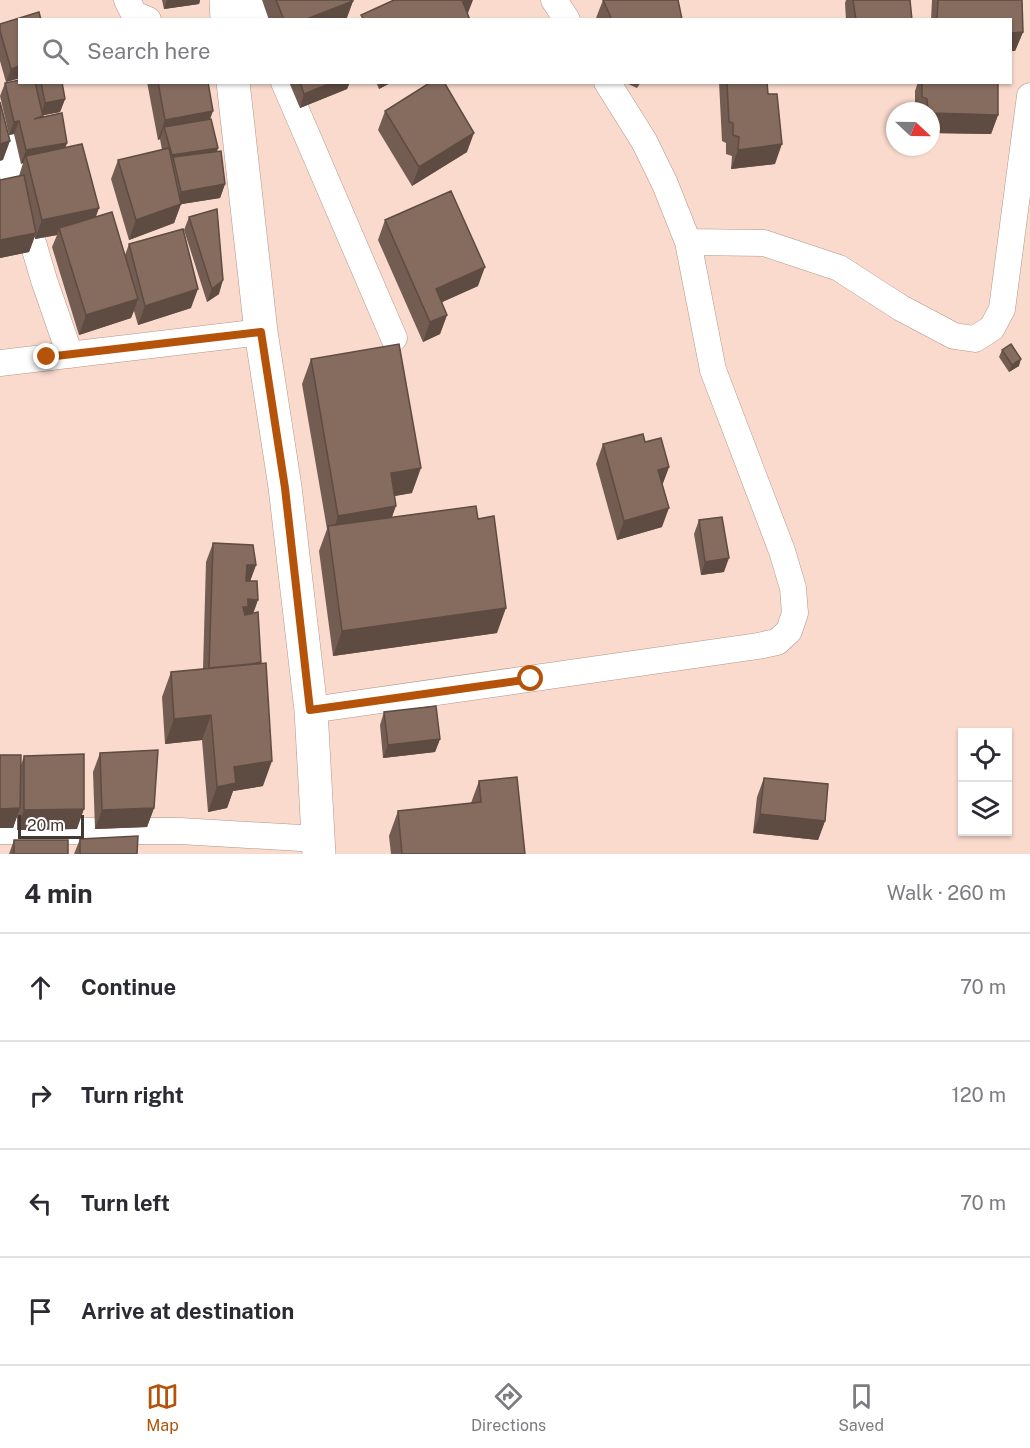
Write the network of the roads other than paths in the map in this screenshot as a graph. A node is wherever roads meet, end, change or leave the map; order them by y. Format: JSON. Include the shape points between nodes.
{"nodes":[{"id":1,"x":127,"y":0,"type":"edge"},
{"id":2,"x":226,"y":0,"type":"edge"},
{"id":3,"x":249,"y":0,"type":"edge"},
{"id":4,"x":555,"y":0,"type":"edge"},
{"id":5,"x":143,"y":18,"type":"edge"},
{"id":6,"x":228,"y":18,"type":"edge"},
{"id":7,"x":256,"y":18,"type":"edge"},
{"id":8,"x":566,"y":18,"type":"edge"},
{"id":9,"x":233,"y":84,"type":"edge"},
{"id":10,"x":285,"y":84,"type":"edge"},
{"id":11,"x":608,"y":84,"type":"edge"},
{"id":12,"x":1030,"y":96,"type":"edge"},
{"id":13,"x":0,"y":131,"type":"edge"},
{"id":14,"x":688,"y":242,"type":"junction"},
{"id":15,"x":261,"y":332,"type":"junction"},
{"id":16,"x":394,"y":338,"type":"dead end"},
{"id":17,"x":70,"y":355,"type":"junction"},
{"id":18,"x":0,"y":363,"type":"edge"},
{"id":19,"x":310,"y":710,"type":"junction"},
{"id":20,"x":0,"y":831,"type":"edge"},
{"id":21,"x":318,"y":846,"type":"edge"}],
"edges":[{"from":1,"to":5,"type":"street","via":[[134,14]]},
{"from":2,"to":6,"type":"street"},
{"from":3,"to":7,"type":"street"},
{"from":4,"to":8,"type":"street"},
{"from":9,"to":15,"type":"street"},
{"from":10,"to":16,"type":"street"},
{"from":11,"to":14,"type":"street","via":[[644,141]]},
{"from":12,"to":14,"type":"street","via":[[1002,309],[992,328],[975,339],[954,336],[901,308],[839,267],[764,243]]},
{"from":13,"to":17,"type":"street"},
{"from":14,"to":19,"type":"street","via":[[713,370],[793,588],[795,613],[789,631],[777,642],[758,646]]},
{"from":15,"to":17,"type":"street"},
{"from":15,"to":19,"type":"street","via":[[285,488]]},
{"from":17,"to":18,"type":"street"},
{"from":19,"to":21,"type":"street"},
{"from":20,"to":21,"type":"street","via":[[180,831]]}]}
